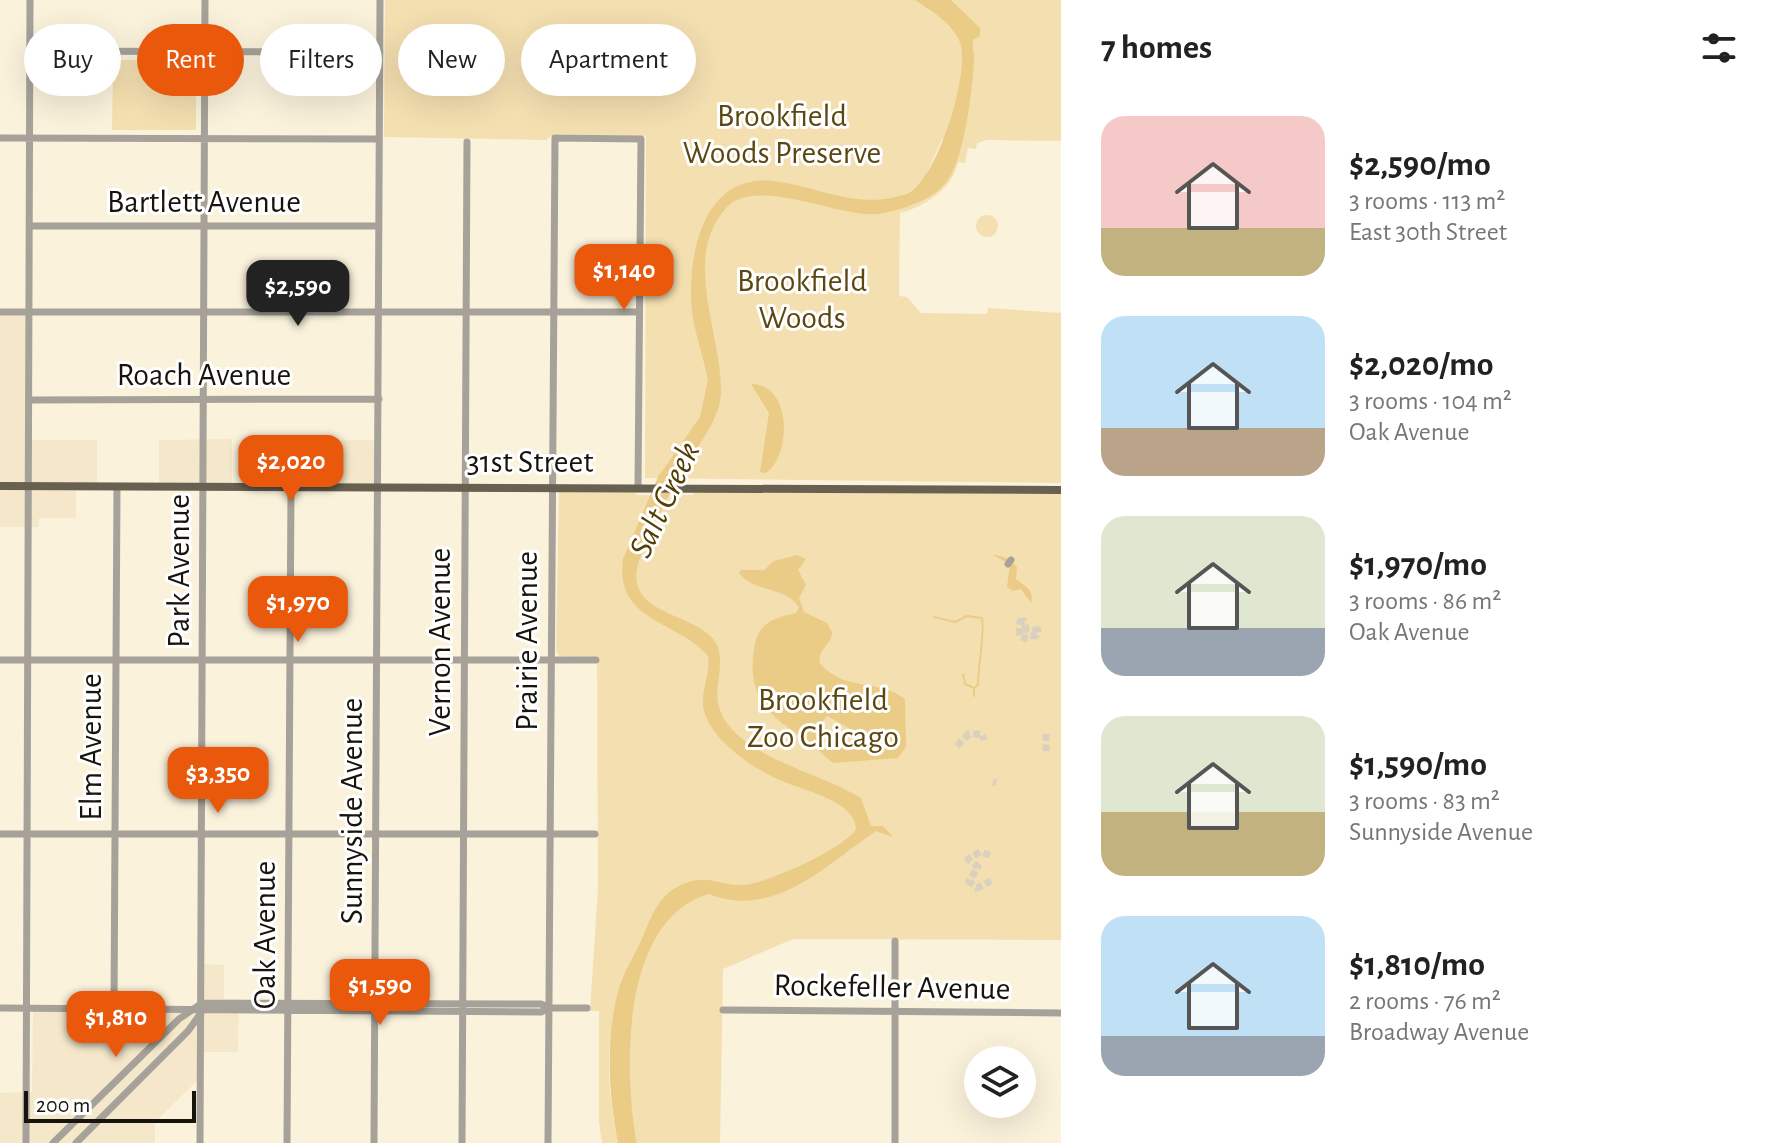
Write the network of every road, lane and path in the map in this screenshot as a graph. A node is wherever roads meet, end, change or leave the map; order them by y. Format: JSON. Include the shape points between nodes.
{"nodes":[{"id":1,"x":30,"y":0,"type":"edge"},
{"id":2,"x":205,"y":0,"type":"edge"},
{"id":3,"x":380,"y":0,"type":"edge"},
{"id":4,"x":30,"y":24,"type":"edge"},
{"id":5,"x":205,"y":24,"type":"edge"},
{"id":6,"x":380,"y":24,"type":"edge"},
{"id":7,"x":30,"y":96,"type":"edge"},
{"id":8,"x":204,"y":96,"type":"edge"},
{"id":9,"x":379,"y":96,"type":"edge"},
{"id":10,"x":0,"y":138,"type":"edge"},
{"id":11,"x":30,"y":138,"type":"junction"},
{"id":12,"x":204,"y":138,"type":"junction"},
{"id":13,"x":379,"y":139,"type":"junction"},
{"id":14,"x":467,"y":142,"type":"dead end"},
{"id":15,"x":30,"y":226,"type":"junction"},
{"id":16,"x":204,"y":226,"type":"junction"},
{"id":17,"x":379,"y":226,"type":"junction"},
{"id":18,"x":0,"y":312,"type":"edge"},
{"id":19,"x":30,"y":312,"type":"junction"},
{"id":20,"x":203,"y":312,"type":"junction"},
{"id":21,"x":379,"y":312,"type":"junction"},
{"id":22,"x":466,"y":312,"type":"junction"},
{"id":23,"x":553,"y":312,"type":"junction"},
{"id":24,"x":639,"y":312,"type":"junction"},
{"id":25,"x":203,"y":399,"type":"junction"},
{"id":26,"x":379,"y":399,"type":"junction"},
{"id":27,"x":29,"y":400,"type":"junction"},
{"id":28,"x":0,"y":486,"type":"edge"},
{"id":29,"x":204,"y":486,"type":"junction"},
{"id":30,"x":378,"y":486,"type":"junction"},
{"id":31,"x":465,"y":486,"type":"junction"},
{"id":32,"x":553,"y":486,"type":"junction"},
{"id":33,"x":643,"y":486,"type":"junction"},
{"id":34,"x":29,"y":487,"type":"junction"},
{"id":35,"x":117,"y":487,"type":"junction"},
{"id":36,"x":291,"y":487,"type":"junction"},
{"id":37,"x":1061,"y":490,"type":"edge"},
{"id":38,"x":290,"y":659,"type":"junction"},
{"id":39,"x":0,"y":660,"type":"edge"},
{"id":40,"x":28,"y":660,"type":"junction"},
{"id":41,"x":116,"y":660,"type":"junction"},
{"id":42,"x":203,"y":660,"type":"junction"},
{"id":43,"x":377,"y":660,"type":"junction"},
{"id":44,"x":464,"y":660,"type":"junction"},
{"id":45,"x":551,"y":660,"type":"junction"},
{"id":46,"x":596,"y":660,"type":"dead end"},
{"id":47,"x":202,"y":833,"type":"junction"},
{"id":48,"x":376,"y":833,"type":"junction"},
{"id":49,"x":0,"y":834,"type":"edge"},
{"id":50,"x":28,"y":834,"type":"junction"},
{"id":51,"x":115,"y":834,"type":"junction"},
{"id":52,"x":289,"y":834,"type":"junction"},
{"id":53,"x":463,"y":834,"type":"junction"},
{"id":54,"x":550,"y":834,"type":"junction"},
{"id":55,"x":595,"y":834,"type":"dead end"},
{"id":56,"x":895,"y":941,"type":"dead end"},
{"id":57,"x":202,"y":1007,"type":"junction"},
{"id":58,"x":0,"y":1008,"type":"edge"},
{"id":59,"x":27,"y":1008,"type":"junction"},
{"id":60,"x":114,"y":1008,"type":"junction"},
{"id":61,"x":288,"y":1008,"type":"junction"},
{"id":62,"x":375,"y":1008,"type":"junction"},
{"id":63,"x":462,"y":1008,"type":"junction"},
{"id":64,"x":549,"y":1008,"type":"junction"},
{"id":65,"x":587,"y":1008,"type":"dead end"},
{"id":66,"x":723,"y":1010,"type":"dead end"},
{"id":67,"x":191,"y":1011,"type":"junction"},
{"id":68,"x":896,"y":1012,"type":"junction"},
{"id":69,"x":1061,"y":1013,"type":"edge"},
{"id":70,"x":26,"y":1143,"type":"edge"},
{"id":71,"x":53,"y":1143,"type":"edge"},
{"id":72,"x":76,"y":1143,"type":"edge"},
{"id":73,"x":200,"y":1143,"type":"edge"},
{"id":74,"x":287,"y":1143,"type":"edge"},
{"id":75,"x":374,"y":1143,"type":"edge"},
{"id":76,"x":462,"y":1143,"type":"edge"},
{"id":77,"x":548,"y":1143,"type":"edge"},
{"id":78,"x":895,"y":1143,"type":"edge"}],
"edges":[{"from":1,"to":4,"type":"street"},
{"from":2,"to":5,"type":"street","name":"Park Avenue"},
{"from":3,"to":6,"type":"street","name":"Sunnyside Avenue"},
{"from":7,"to":11,"type":"street"},
{"from":8,"to":12,"type":"street","name":"Park Avenue"},
{"from":9,"to":13,"type":"street","name":"Sunnyside Avenue"},
{"from":10,"to":11,"type":"street"},
{"from":11,"to":12,"type":"street"},
{"from":11,"to":15,"type":"street"},
{"from":12,"to":13,"type":"street"},
{"from":12,"to":16,"type":"street","name":"Park Avenue"},
{"from":13,"to":17,"type":"street","name":"Sunnyside Avenue"},
{"from":14,"to":22,"type":"street","name":"Vernon Avenue"},
{"from":15,"to":16,"type":"street","name":"Bartlett Avenue"},
{"from":15,"to":19,"type":"street"},
{"from":16,"to":17,"type":"street","name":"Bartlett Avenue"},
{"from":16,"to":20,"type":"street","name":"Park Avenue"},
{"from":17,"to":21,"type":"street","name":"Sunnyside Avenue"},
{"from":18,"to":19,"type":"street"},
{"from":19,"to":20,"type":"street"},
{"from":19,"to":27,"type":"street"},
{"from":20,"to":21,"type":"street"},
{"from":20,"to":25,"type":"street","name":"Park Avenue"},
{"from":21,"to":22,"type":"street"},
{"from":21,"to":26,"type":"street","name":"Sunnyside Avenue"},
{"from":22,"to":23,"type":"street"},
{"from":22,"to":31,"type":"street","name":"Vernon Avenue"},
{"from":23,"to":24,"type":"street"},
{"from":23,"to":24,"type":"street","name":"Prairie Avenue","via":[[555,138],[641,139]]},
{"from":23,"to":32,"type":"street","name":"Prairie Avenue"},
{"from":24,"to":33,"type":"street"},
{"from":25,"to":26,"type":"street","name":"Roach Avenue"},
{"from":25,"to":27,"type":"street","name":"Roach Avenue"},
{"from":25,"to":29,"type":"street","name":"Park Avenue"},
{"from":26,"to":30,"type":"street","name":"Sunnyside Avenue"},
{"from":27,"to":34,"type":"street"},
{"from":28,"to":34,"type":"main road","name":"31st Street"},
{"from":29,"to":35,"type":"main road","name":"31st Street"},
{"from":29,"to":36,"type":"main road","name":"31st Street"},
{"from":29,"to":42,"type":"street","name":"Park Avenue"},
{"from":30,"to":31,"type":"main road","name":"31st Street"},
{"from":30,"to":36,"type":"main road","name":"31st Street"},
{"from":30,"to":43,"type":"street","name":"Sunnyside Avenue"},
{"from":31,"to":32,"type":"main road","name":"31st Street"},
{"from":31,"to":44,"type":"street","name":"Vernon Avenue"},
{"from":32,"to":33,"type":"main road","name":"31st Street"},
{"from":32,"to":45,"type":"street","name":"Prairie Avenue"},
{"from":33,"to":37,"type":"main road","name":"31st Street"},
{"from":34,"to":35,"type":"main road","name":"31st Street"},
{"from":34,"to":40,"type":"street"},
{"from":35,"to":41,"type":"street","name":"Elm Avenue"},
{"from":36,"to":38,"type":"street","name":"Oak Avenue"},
{"from":38,"to":42,"type":"street"},
{"from":38,"to":43,"type":"street"},
{"from":38,"to":52,"type":"street","name":"Oak Avenue"},
{"from":39,"to":40,"type":"street"},
{"from":40,"to":41,"type":"street"},
{"from":40,"to":50,"type":"street"},
{"from":41,"to":42,"type":"street"},
{"from":41,"to":51,"type":"street","name":"Elm Avenue"},
{"from":42,"to":47,"type":"street","name":"Park Avenue"},
{"from":43,"to":44,"type":"street"},
{"from":43,"to":48,"type":"street","name":"Sunnyside Avenue"},
{"from":44,"to":45,"type":"street"},
{"from":44,"to":53,"type":"street","name":"Vernon Avenue"},
{"from":45,"to":46,"type":"street"},
{"from":45,"to":54,"type":"street","name":"Prairie Avenue"},
{"from":47,"to":51,"type":"street"},
{"from":47,"to":52,"type":"street"},
{"from":47,"to":57,"type":"street","name":"Park Avenue"},
{"from":48,"to":52,"type":"street"},
{"from":48,"to":53,"type":"street"},
{"from":48,"to":62,"type":"street","name":"Sunnyside Avenue"},
{"from":49,"to":50,"type":"street"},
{"from":50,"to":51,"type":"street"},
{"from":50,"to":59,"type":"street"},
{"from":51,"to":60,"type":"street","name":"Elm Avenue"},
{"from":52,"to":61,"type":"street","name":"Oak Avenue"},
{"from":53,"to":54,"type":"street"},
{"from":53,"to":63,"type":"street","name":"Vernon Avenue"},
{"from":54,"to":55,"type":"street"},
{"from":54,"to":64,"type":"street","name":"Prairie Avenue"},
{"from":56,"to":68,"type":"street"},
{"from":57,"to":61,"type":"street"},
{"from":57,"to":67,"type":"street"},
{"from":57,"to":72,"type":"street","via":[[188,1031]]},
{"from":57,"to":73,"type":"street","name":"Park Avenue"},
{"from":58,"to":59,"type":"street"},
{"from":59,"to":60,"type":"street"},
{"from":59,"to":70,"type":"street"},
{"from":60,"to":67,"type":"street"},
{"from":61,"to":62,"type":"street"},
{"from":61,"to":74,"type":"street","name":"Oak Avenue"},
{"from":62,"to":63,"type":"street"},
{"from":62,"to":75,"type":"street","name":"Sunnyside Avenue"},
{"from":63,"to":64,"type":"street"},
{"from":63,"to":76,"type":"street","name":"Vernon Avenue"},
{"from":64,"to":65,"type":"street"},
{"from":64,"to":77,"type":"street","name":"Prairie Avenue"},
{"from":66,"to":68,"type":"street","name":"Rockefeller Avenue"},
{"from":67,"to":71,"type":"street"},
{"from":68,"to":69,"type":"street","name":"Rockefeller Avenue"},
{"from":68,"to":78,"type":"street"}]}
